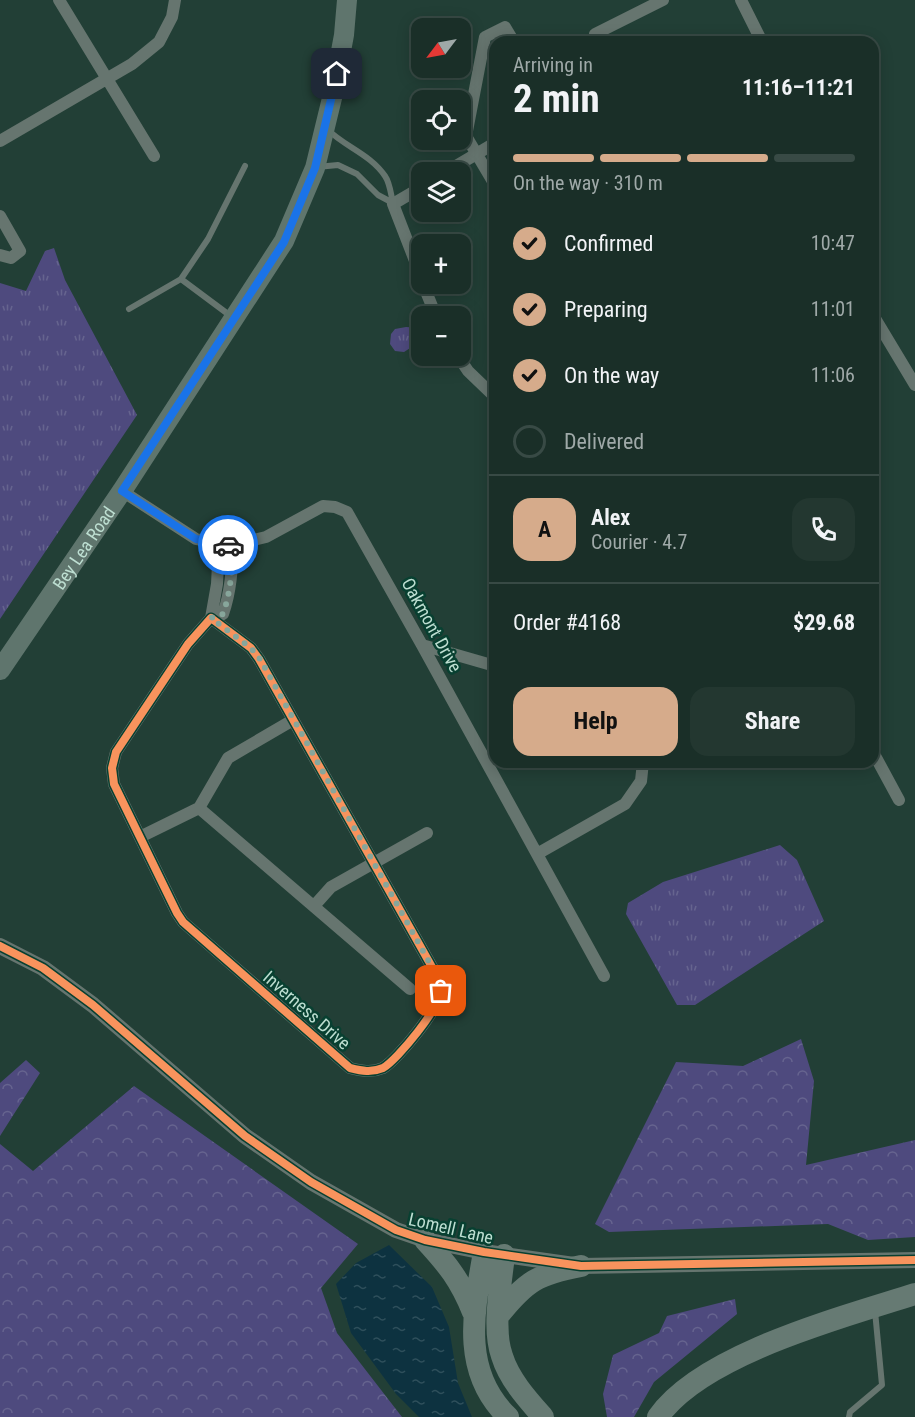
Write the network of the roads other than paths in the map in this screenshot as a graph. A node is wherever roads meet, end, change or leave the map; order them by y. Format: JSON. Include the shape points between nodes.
{"nodes":[{"id":1,"x":59,"y":0,"type":"edge"},
{"id":2,"x":175,"y":0,"type":"edge"},
{"id":3,"x":347,"y":0,"type":"edge"},
{"id":4,"x":663,"y":0,"type":"edge"},
{"id":5,"x":741,"y":0,"type":"edge"},
{"id":6,"x":595,"y":34,"type":"dead end"},
{"id":7,"x":510,"y":36,"type":"edge"},
{"id":8,"x":759,"y":36,"type":"edge"},
{"id":9,"x":106,"y":79,"type":"junction"},
{"id":10,"x":326,"y":127,"type":"junction"},
{"id":11,"x":0,"y":141,"type":"edge"},
{"id":12,"x":489,"y":146,"type":"edge"},
{"id":13,"x":476,"y":154,"type":"junction"},
{"id":14,"x":154,"y":156,"type":"dead end"},
{"id":15,"x":463,"y":162,"type":"edge"},
{"id":16,"x":245,"y":166,"type":"dead end"},
{"id":17,"x":315,"y":168,"type":"junction"},
{"id":18,"x":489,"y":175,"type":"edge"},
{"id":19,"x":411,"y":193,"type":"edge"},
{"id":20,"x":393,"y":204,"type":"junction"},
{"id":21,"x":0,"y":216,"type":"edge"},
{"id":22,"x":411,"y":251,"type":"edge"},
{"id":23,"x":0,"y":255,"type":"edge"},
{"id":24,"x":181,"y":279,"type":"junction"},
{"id":25,"x":129,"y":309,"type":"dead end"},
{"id":26,"x":235,"y":319,"type":"junction"},
{"id":27,"x":879,"y":325,"type":"edge"},
{"id":28,"x":465,"y":366,"type":"edge"},
{"id":29,"x":915,"y":385,"type":"edge"},
{"id":30,"x":489,"y":392,"type":"edge"},
{"id":31,"x":122,"y":491,"type":"junction"},
{"id":32,"x":219,"y":544,"type":"junction"},
{"id":33,"x":233,"y":545,"type":"junction"},
{"id":34,"x":211,"y":618,"type":"junction"},
{"id":35,"x":422,"y":645,"type":"junction"},
{"id":36,"x":489,"y":664,"type":"edge"},
{"id":37,"x":0,"y":670,"type":"edge"},
{"id":38,"x":293,"y":720,"type":"junction"},
{"id":39,"x":879,"y":763,"type":"edge"},
{"id":40,"x":489,"y":767,"type":"edge"},
{"id":41,"x":490,"y":768,"type":"edge"},
{"id":42,"x":643,"y":768,"type":"edge"},
{"id":43,"x":899,"y":800,"type":"dead end"},
{"id":44,"x":199,"y":808,"type":"junction"},
{"id":45,"x":427,"y":833,"type":"dead end"},
{"id":46,"x":140,"y":837,"type":"junction"},
{"id":47,"x":537,"y":854,"type":"junction"},
{"id":48,"x":373,"y":863,"type":"junction"},
{"id":49,"x":314,"y":906,"type":"junction"},
{"id":50,"x":0,"y":946,"type":"edge"},
{"id":51,"x":604,"y":976,"type":"dead end"},
{"id":52,"x":410,"y":989,"type":"dead end"},
{"id":53,"x":425,"y":1240,"type":"junction"},
{"id":54,"x":494,"y":1253,"type":"junction"},
{"id":55,"x":915,"y":1260,"type":"edge"},
{"id":56,"x":581,"y":1266,"type":"junction"},
{"id":57,"x":915,"y":1294,"type":"edge"},
{"id":58,"x":874,"y":1307,"type":"junction"},
{"id":59,"x":473,"y":1312,"type":"junction"},
{"id":60,"x":499,"y":1315,"type":"junction"},
{"id":61,"x":508,"y":1417,"type":"edge"},
{"id":62,"x":543,"y":1417,"type":"edge"},
{"id":63,"x":658,"y":1417,"type":"edge"},
{"id":64,"x":849,"y":1417,"type":"edge"}],
"edges":[{"from":1,"to":9,"type":"street"},
{"from":2,"to":9,"type":"street","via":[[172,17],[159,42]]},
{"from":3,"to":10,"type":"main road","name":"Bey Lea Road"},
{"from":4,"to":6,"type":"street"},
{"from":5,"to":8,"type":"street"},
{"from":7,"to":13,"type":"street","via":[[505,27],[485,37],[466,136]]},
{"from":9,"to":11,"type":"street"},
{"from":9,"to":14,"type":"street"},
{"from":10,"to":17,"type":"main road","name":"Bey Lea Road"},
{"from":10,"to":20,"type":"lane","via":[[368,157],[386,178]]},
{"from":12,"to":13,"type":"street"},
{"from":13,"to":15,"type":"street"},
{"from":13,"to":18,"type":"street"},
{"from":16,"to":24,"type":"lane","via":[[208,239]]},
{"from":17,"to":20,"type":"lane","via":[[338,165],[357,174]]},
{"from":17,"to":26,"type":"main road","name":"Bey Lea Road","via":[[284,242]]},
{"from":19,"to":20,"type":"street"},
{"from":20,"to":22,"type":"street"},
{"from":21,"to":23,"type":"street","via":[[20,251],[11,258]]},
{"from":24,"to":25,"type":"lane"},
{"from":24,"to":26,"type":"lane"},
{"from":26,"to":31,"type":"main road","name":"Bey Lea Road"},
{"from":27,"to":29,"type":"street"},
{"from":28,"to":30,"type":"street"},
{"from":31,"to":32,"type":"street","name":"Oakmont Drive","via":[[196,539]]},
{"from":31,"to":37,"type":"main road","name":"Bey Lea Road"},
{"from":32,"to":33,"type":"street","name":"Oakmont Drive"},
{"from":32,"to":34,"type":"street"},
{"from":33,"to":34,"type":"street","name":"Inverness Drive","via":[[228,600],[223,614]]},
{"from":33,"to":35,"type":"street","name":"Oakmont Drive","via":[[266,537],[322,506],[347,512]]},
{"from":34,"to":38,"type":"street","name":"Inverness Drive","via":[[260,659]]},
{"from":34,"to":46,"type":"street","name":"Inverness Drive","via":[[188,644],[116,752],[114,784]]},
{"from":35,"to":36,"type":"street"},
{"from":35,"to":40,"type":"street","name":"Oakmont Drive"},
{"from":38,"to":44,"type":"street","via":[[228,758]]},
{"from":38,"to":48,"type":"street","name":"Inverness Drive"},
{"from":39,"to":43,"type":"street"},
{"from":41,"to":47,"type":"street","name":"Oakmont Drive"},
{"from":42,"to":47,"type":"street","via":[[642,780],[625,804]]},
{"from":44,"to":46,"type":"street"},
{"from":44,"to":49,"type":"street"},
{"from":45,"to":48,"type":"street"},
{"from":46,"to":48,"type":"street","name":"Inverness Drive","via":[[183,922],[351,1068],[369,1072],[395,1060],[436,1005],[441,991],[437,976]]},
{"from":47,"to":51,"type":"street","name":"Oakmont Drive"},
{"from":48,"to":49,"type":"street","via":[[331,887]]},
{"from":49,"to":52,"type":"street"},
{"from":50,"to":53,"type":"street","name":"Lomell Lane","via":[[43,968],[93,1005],[245,1136],[311,1182],[387,1226]]},
{"from":53,"to":54,"type":"street","name":"Lomell Lane"},
{"from":53,"to":59,"type":"highway","via":[[450,1266]]},
{"from":54,"to":56,"type":"street","name":"Lomell Lane"},
{"from":54,"to":59,"type":"highway"},
{"from":54,"to":60,"type":"highway"},
{"from":55,"to":56,"type":"street","name":"Lomell Lane"},
{"from":56,"to":60,"type":"highway","via":[[551,1271],[533,1280],[517,1292]]},
{"from":57,"to":58,"type":"highway"},
{"from":58,"to":63,"type":"highway","via":[[808,1328],[743,1356],[697,1380]]},
{"from":58,"to":64,"type":"lane","via":[[882,1385]]},
{"from":59,"to":61,"type":"highway","via":[[474,1349],[485,1387]]},
{"from":60,"to":62,"type":"highway","via":[[501,1354],[510,1375]]}]}
